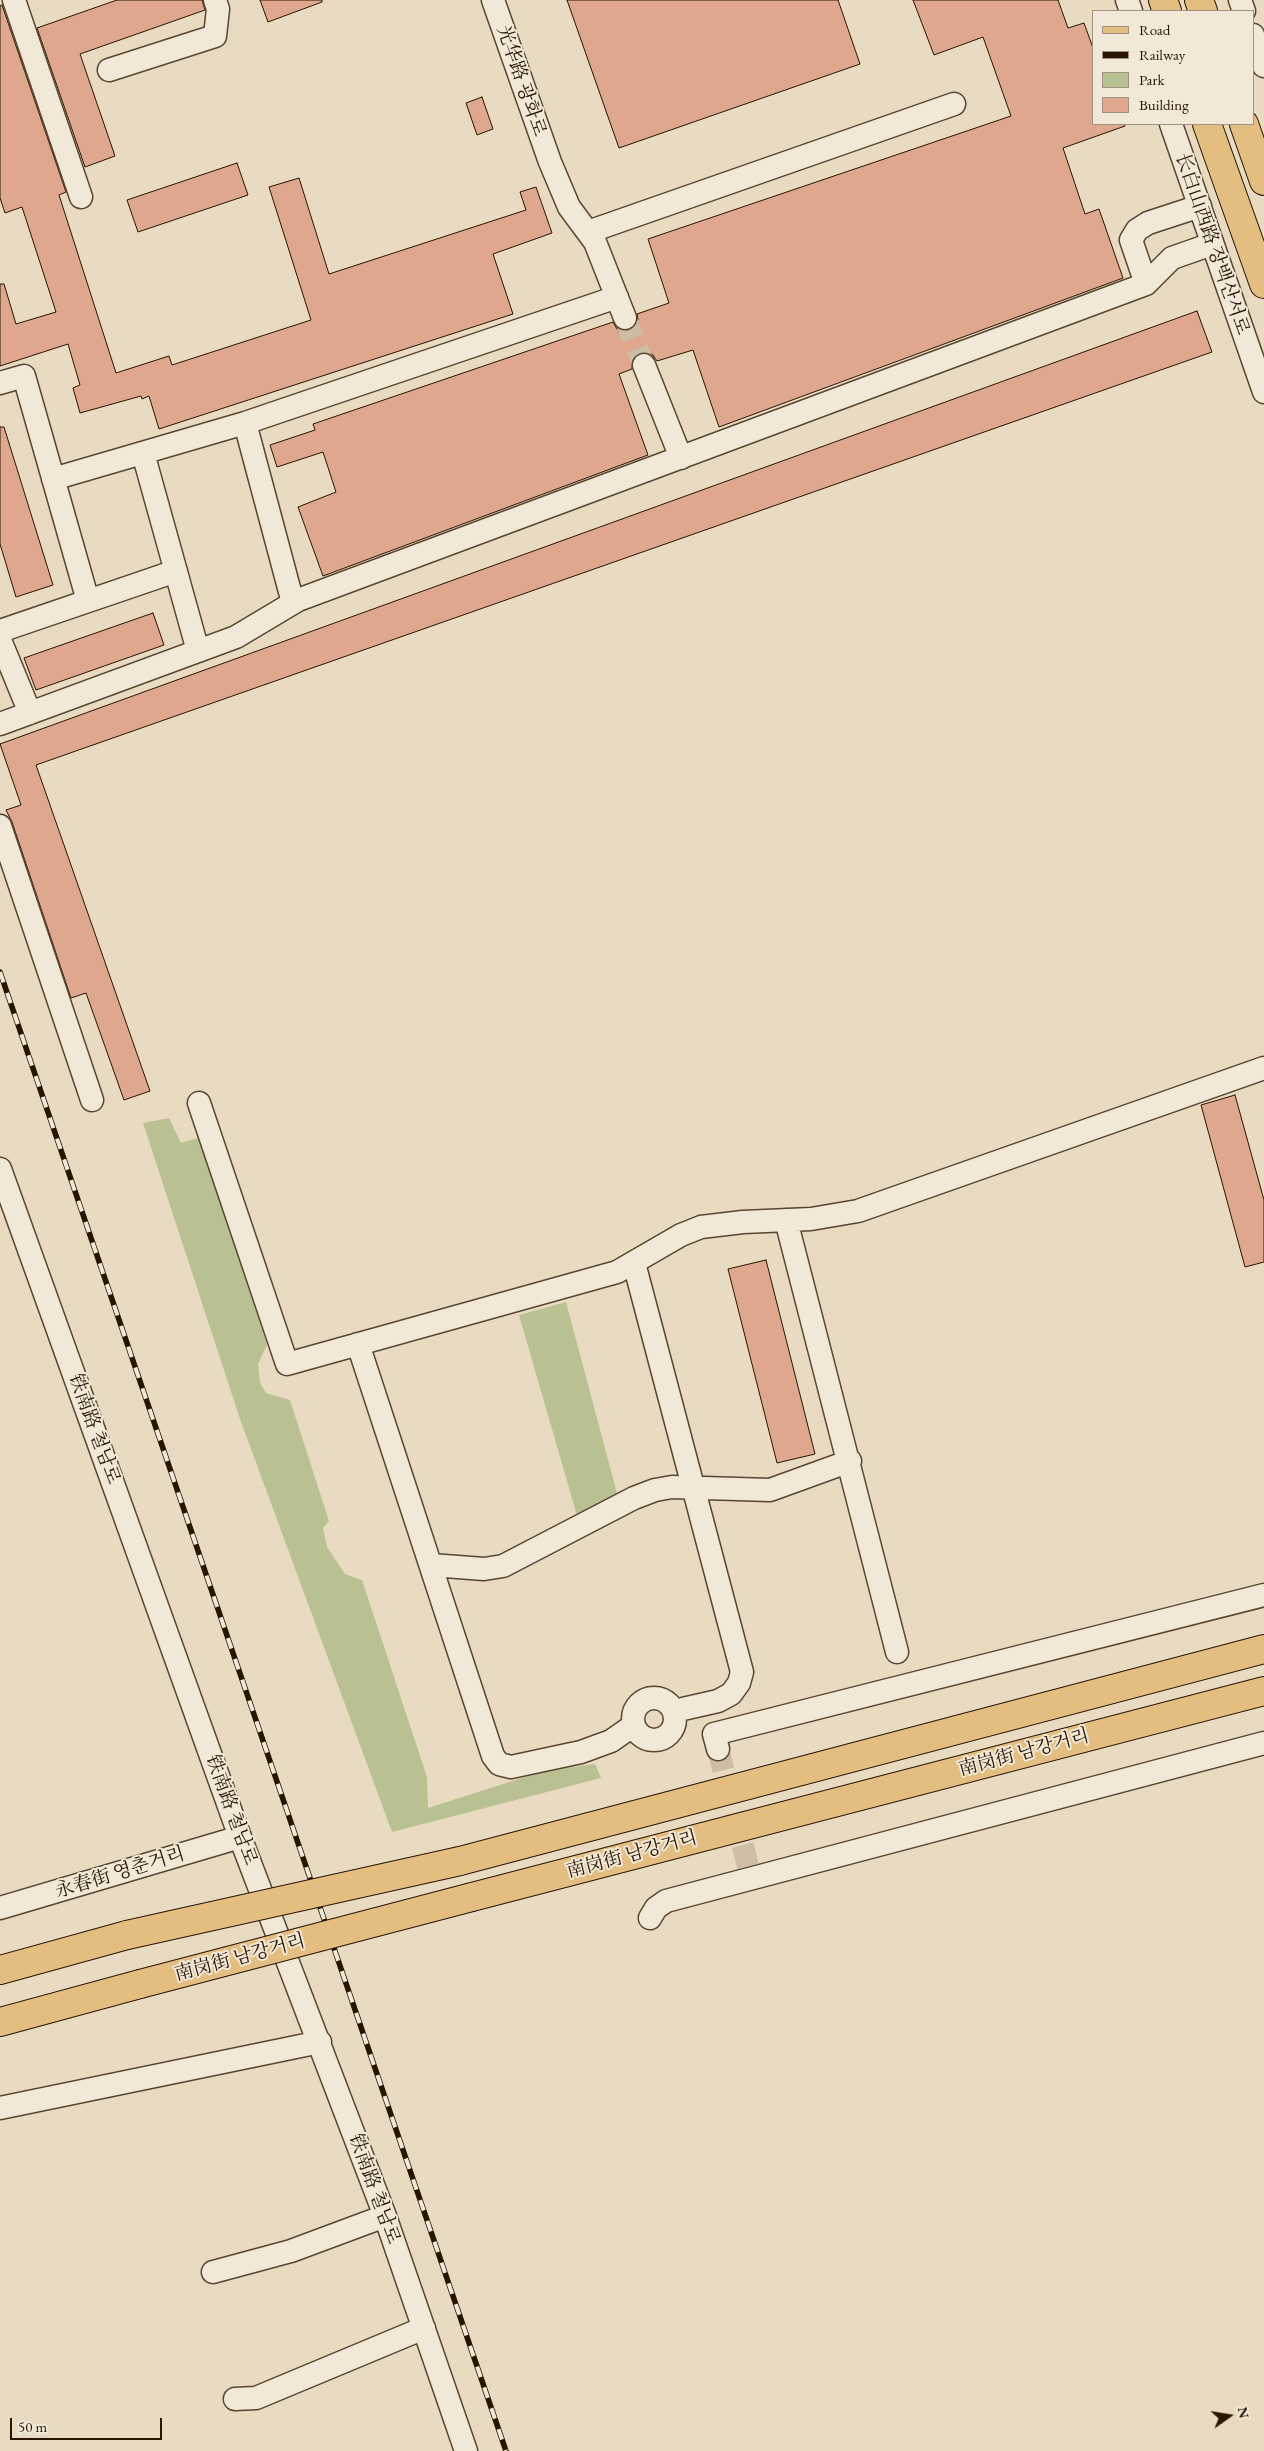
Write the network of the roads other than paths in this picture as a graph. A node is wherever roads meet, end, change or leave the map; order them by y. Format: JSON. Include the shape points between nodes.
{"nodes":[{"id":1,"x":14,"y":0,"type":"edge"},
{"id":2,"x":215,"y":0,"type":"edge"},
{"id":3,"x":493,"y":0,"type":"edge"},
{"id":4,"x":1254,"y":38,"type":"edge"},
{"id":5,"x":1264,"y":66,"type":"edge"},
{"id":6,"x":109,"y":70,"type":"dead end"},
{"id":7,"x":954,"y":104,"type":"dead end"},
{"id":8,"x":1171,"y":125,"type":"edge"},
{"id":9,"x":1207,"y":125,"type":"edge"},
{"id":10,"x":1244,"y":125,"type":"edge"},
{"id":11,"x":1264,"y":181,"type":"edge"},
{"id":12,"x":81,"y":197,"type":"dead end"},
{"id":13,"x":1200,"y":206,"type":"junction"},
{"id":14,"x":588,"y":232,"type":"junction"},
{"id":15,"x":1212,"y":244,"type":"junction"},
{"id":16,"x":1146,"y":284,"type":"junction"},
{"id":17,"x":1264,"y":284,"type":"edge"},
{"id":18,"x":617,"y":297,"type":"junction"},
{"id":19,"x":626,"y":318,"type":"tunnel mouth"},
{"id":20,"x":644,"y":365,"type":"tunnel mouth"},
{"id":21,"x":0,"y":382,"type":"edge"},
{"id":22,"x":1264,"y":392,"type":"edge"},
{"id":23,"x":245,"y":423,"type":"junction"},
{"id":24,"x":143,"y":453,"type":"junction"},
{"id":25,"x":681,"y":458,"type":"junction"},
{"id":26,"x":53,"y":479,"type":"junction"},
{"id":27,"x":176,"y":571,"type":"junction"},
{"id":28,"x":88,"y":601,"type":"junction"},
{"id":29,"x":293,"y":604,"type":"junction"},
{"id":30,"x":0,"y":631,"type":"edge"},
{"id":31,"x":0,"y":640,"type":"edge"},
{"id":32,"x":198,"y":651,"type":"junction"},
{"id":33,"x":30,"y":712,"type":"junction"},
{"id":34,"x":0,"y":724,"type":"edge"},
{"id":35,"x":0,"y":826,"type":"edge"},
{"id":36,"x":1264,"y":1068,"type":"edge"},
{"id":37,"x":92,"y":1100,"type":"dead end"},
{"id":38,"x":199,"y":1103,"type":"dead end"},
{"id":39,"x":0,"y":1168,"type":"edge"},
{"id":40,"x":786,"y":1220,"type":"junction"},
{"id":41,"x":634,"y":1263,"type":"junction"},
{"id":42,"x":358,"y":1344,"type":"junction"},
{"id":43,"x":850,"y":1461,"type":"junction"},
{"id":44,"x":694,"y":1489,"type":"junction"},
{"id":45,"x":431,"y":1565,"type":"junction"},
{"id":46,"x":1264,"y":1595,"type":"edge"},
{"id":47,"x":1264,"y":1649,"type":"edge"},
{"id":48,"x":897,"y":1652,"type":"dead end"},
{"id":49,"x":1264,"y":1691,"type":"edge"},
{"id":50,"x":674,"y":1711,"type":"junction"},
{"id":51,"x":634,"y":1725,"type":"junction"},
{"id":52,"x":1264,"y":1743,"type":"edge"},
{"id":53,"x":718,"y":1748,"type":"tunnel mouth"},
{"id":54,"x":240,"y":1837,"type":"junction"},
{"id":55,"x":0,"y":1908,"type":"edge"},
{"id":56,"x":650,"y":1918,"type":"dead end"},
{"id":57,"x":0,"y":1970,"type":"edge"},
{"id":58,"x":0,"y":2022,"type":"edge"},
{"id":59,"x":320,"y":2042,"type":"junction"},
{"id":60,"x":0,"y":2108,"type":"edge"},
{"id":61,"x":385,"y":2216,"type":"junction"},
{"id":62,"x":213,"y":2272,"type":"dead end"},
{"id":63,"x":424,"y":2328,"type":"junction"},
{"id":64,"x":235,"y":2399,"type":"dead end"},
{"id":65,"x":466,"y":2451,"type":"edge"}],
"edges":[{"from":1,"to":12,"type":"street"},
{"from":2,"to":6,"type":"street","via":[[218,9],[214,36]]},
{"from":3,"to":14,"type":"street","name":"光华路 광화로","via":[[550,162],[569,207]]},
{"from":4,"to":5,"type":"street"},
{"from":7,"to":14,"type":"street"},
{"from":8,"to":13,"type":"street","name":"长白山西路 장백산서로"},
{"from":9,"to":17,"type":"main road","name":"长白山西路 장백산서로"},
{"from":10,"to":11,"type":"main road"},
{"from":13,"to":15,"type":"street","name":"长白山西路 장백산서로"},
{"from":13,"to":16,"type":"street","via":[[1148,223],[1137,230],[1131,240]]},
{"from":14,"to":18,"type":"street","name":"光华路 광화로"},
{"from":15,"to":16,"type":"street","via":[[1172,258]]},
{"from":15,"to":22,"type":"street","name":"长白山西路 장백산서로"},
{"from":16,"to":25,"type":"street"},
{"from":18,"to":19,"type":"street","name":"光华路 광화로"},
{"from":18,"to":23,"type":"street"},
{"from":20,"to":25,"type":"street"},
{"from":21,"to":26,"type":"street","via":[[24,376]]},
{"from":23,"to":24,"type":"street"},
{"from":23,"to":29,"type":"street"},
{"from":24,"to":26,"type":"street"},
{"from":24,"to":27,"type":"street"},
{"from":25,"to":29,"type":"street"},
{"from":26,"to":28,"type":"street"},
{"from":27,"to":28,"type":"street"},
{"from":27,"to":32,"type":"street"},
{"from":28,"to":30,"type":"street"},
{"from":29,"to":32,"type":"street","via":[[236,637]]},
{"from":31,"to":33,"type":"street"},
{"from":32,"to":33,"type":"street"},
{"from":33,"to":34,"type":"street"},
{"from":35,"to":37,"type":"street"},
{"from":36,"to":40,"type":"street","via":[[858,1212]]},
{"from":38,"to":42,"type":"street","via":[[287,1364]]},
{"from":39,"to":54,"type":"street","name":"铁南路 철남로"},
{"from":40,"to":41,"type":"street","via":[[701,1227]]},
{"from":40,"to":43,"type":"street"},
{"from":41,"to":42,"type":"street","via":[[617,1272]]},
{"from":41,"to":44,"type":"street"},
{"from":42,"to":45,"type":"street"},
{"from":43,"to":44,"type":"street","via":[[770,1490]]},
{"from":43,"to":48,"type":"street"},
{"from":44,"to":45,"type":"street","via":[[672,1487],[634,1498],[503,1566],[484,1569]]},
{"from":44,"to":50,"type":"street","via":[[742,1672],[739,1683],[725,1698]]},
{"from":45,"to":51,"type":"street","via":[[498,1764],[510,1766],[581,1752],[611,1741]]},
{"from":46,"to":53,"type":"street","via":[[714,1734]]},
{"from":47,"to":57,"type":"main road","name":"南岗街 남강거리","bridge":true,"via":[[460,1861],[127,1935]]},
{"from":49,"to":58,"type":"main road","name":"南岗街 남강거리","bridge":true},
{"from":50,"to":51,"type":"street","via":[[665,1700],[644,1700],[635,1711]]},
{"from":50,"to":51,"type":"street","via":[[675,1725],[661,1739],[642,1736]]},
{"from":52,"to":56,"type":"street","via":[[749,1873],[666,1902],[656,1908]]},
{"from":54,"to":55,"type":"street","name":"永春街 영춘거리"},
{"from":54,"to":59,"type":"street","name":"铁南路 철남로"},
{"from":59,"to":60,"type":"street"},
{"from":59,"to":61,"type":"street","name":"铁南路 철남로"},
{"from":61,"to":62,"type":"street","via":[[291,2251]]},
{"from":61,"to":63,"type":"street","name":"铁南路 철남로"},
{"from":63,"to":64,"type":"street","via":[[256,2398]]},
{"from":63,"to":65,"type":"street","name":"铁南路 철남로"}]}
